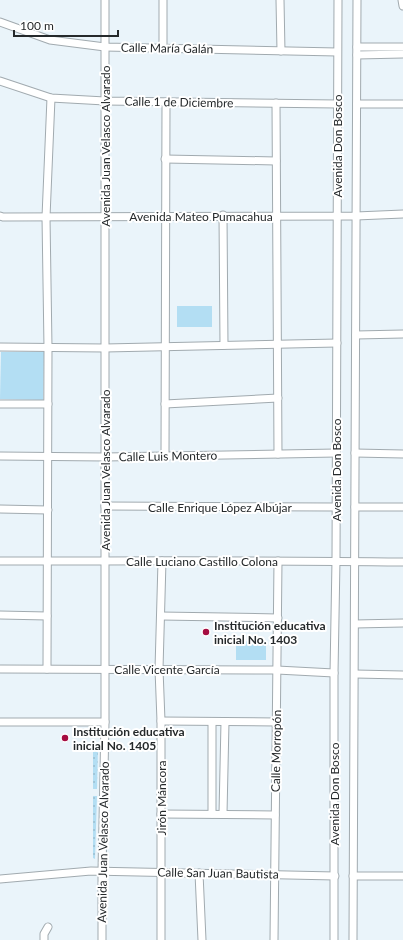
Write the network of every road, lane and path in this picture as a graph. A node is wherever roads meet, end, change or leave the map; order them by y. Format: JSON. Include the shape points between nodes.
{"nodes":[{"id":1,"x":105,"y":0,"type":"edge"},
{"id":2,"x":163,"y":0,"type":"edge"},
{"id":3,"x":280,"y":0,"type":"edge"},
{"id":4,"x":338,"y":0,"type":"edge"},
{"id":5,"x":357,"y":0,"type":"edge"},
{"id":6,"x":402,"y":0,"type":"edge"},
{"id":7,"x":403,"y":6,"type":"edge"},
{"id":8,"x":0,"y":22,"type":"edge"},
{"id":9,"x":105,"y":47,"type":"junction"},
{"id":10,"x":403,"y":47,"type":"edge"},
{"id":11,"x":163,"y":48,"type":"junction"},
{"id":12,"x":281,"y":51,"type":"junction"},
{"id":13,"x":357,"y":51,"type":"junction"},
{"id":14,"x":338,"y":52,"type":"junction"},
{"id":15,"x":403,"y":54,"type":"edge"},
{"id":16,"x":0,"y":81,"type":"edge"},
{"id":17,"x":51,"y":98,"type":"junction"},
{"id":18,"x":105,"y":101,"type":"junction"},
{"id":19,"x":166,"y":103,"type":"junction"},
{"id":20,"x":276,"y":103,"type":"junction"},
{"id":21,"x":337,"y":104,"type":"junction"},
{"id":22,"x":357,"y":104,"type":"junction"},
{"id":23,"x":403,"y":104,"type":"edge"},
{"id":24,"x":166,"y":159,"type":"junction"},
{"id":25,"x":276,"y":161,"type":"junction"},
{"id":26,"x":403,"y":214,"type":"edge"},
{"id":27,"x":276,"y":215,"type":"junction"},
{"id":28,"x":337,"y":215,"type":"junction"},
{"id":29,"x":0,"y":216,"type":"edge"},
{"id":30,"x":105,"y":216,"type":"junction"},
{"id":31,"x":165,"y":216,"type":"junction"},
{"id":32,"x":223,"y":216,"type":"junction"},
{"id":33,"x":356,"y":216,"type":"junction"},
{"id":34,"x":46,"y":217,"type":"junction"},
{"id":35,"x":403,"y":334,"type":"edge"},
{"id":36,"x":356,"y":335,"type":"junction"},
{"id":37,"x":336,"y":343,"type":"junction"},
{"id":38,"x":277,"y":344,"type":"junction"},
{"id":39,"x":224,"y":345,"type":"junction"},
{"id":40,"x":165,"y":346,"type":"junction"},
{"id":41,"x":0,"y":347,"type":"edge"},
{"id":42,"x":48,"y":347,"type":"junction"},
{"id":43,"x":105,"y":348,"type":"junction"},
{"id":44,"x":278,"y":398,"type":"junction"},
{"id":45,"x":0,"y":404,"type":"edge"},
{"id":46,"x":48,"y":404,"type":"junction"},
{"id":47,"x":165,"y":404,"type":"junction"},
{"id":48,"x":336,"y":453,"type":"junction"},
{"id":49,"x":355,"y":453,"type":"junction"},
{"id":50,"x":278,"y":454,"type":"junction"},
{"id":51,"x":403,"y":454,"type":"edge"},
{"id":52,"x":0,"y":456,"type":"edge"},
{"id":53,"x":48,"y":456,"type":"junction"},
{"id":54,"x":165,"y":456,"type":"junction"},
{"id":55,"x":105,"y":457,"type":"junction"},
{"id":56,"x":105,"y":506,"type":"junction"},
{"id":57,"x":336,"y":507,"type":"junction"},
{"id":58,"x":355,"y":507,"type":"junction"},
{"id":59,"x":403,"y":507,"type":"edge"},
{"id":60,"x":0,"y":510,"type":"edge"},
{"id":61,"x":48,"y":510,"type":"junction"},
{"id":62,"x":336,"y":560,"type":"junction"},
{"id":63,"x":0,"y":561,"type":"edge"},
{"id":64,"x":48,"y":561,"type":"junction"},
{"id":65,"x":105,"y":561,"type":"junction"},
{"id":66,"x":162,"y":561,"type":"junction"},
{"id":67,"x":278,"y":561,"type":"junction"},
{"id":68,"x":355,"y":561,"type":"junction"},
{"id":69,"x":403,"y":562,"type":"edge"},
{"id":70,"x":0,"y":615,"type":"edge"},
{"id":71,"x":47,"y":616,"type":"junction"},
{"id":72,"x":161,"y":616,"type":"junction"},
{"id":73,"x":278,"y":618,"type":"junction"},
{"id":74,"x":403,"y":623,"type":"edge"},
{"id":75,"x":355,"y":624,"type":"junction"},
{"id":76,"x":0,"y":668,"type":"edge"},
{"id":77,"x":47,"y":669,"type":"junction"},
{"id":78,"x":105,"y":669,"type":"junction"},
{"id":79,"x":159,"y":669,"type":"junction"},
{"id":80,"x":277,"y":670,"type":"junction"},
{"id":81,"x":334,"y":673,"type":"junction"},
{"id":82,"x":355,"y":674,"type":"junction"},
{"id":83,"x":403,"y":675,"type":"edge"},
{"id":84,"x":161,"y":721,"type":"junction"},
{"id":85,"x":0,"y":722,"type":"edge"},
{"id":86,"x":105,"y":722,"type":"junction"},
{"id":87,"x":212,"y":722,"type":"junction"},
{"id":88,"x":225,"y":722,"type":"junction"},
{"id":89,"x":276,"y":722,"type":"junction"},
{"id":90,"x":161,"y":814,"type":"junction"},
{"id":91,"x":212,"y":814,"type":"junction"},
{"id":92,"x":223,"y":814,"type":"junction"},
{"id":93,"x":275,"y":815,"type":"junction"},
{"id":94,"x":102,"y":871,"type":"junction"},
{"id":95,"x":161,"y":873,"type":"junction"},
{"id":96,"x":200,"y":873,"type":"junction"},
{"id":97,"x":275,"y":874,"type":"junction"},
{"id":98,"x":335,"y":876,"type":"junction"},
{"id":99,"x":353,"y":876,"type":"junction"},
{"id":100,"x":403,"y":876,"type":"edge"},
{"id":101,"x":0,"y":880,"type":"edge"},
{"id":102,"x":48,"y":927,"type":"dead end"},
{"id":103,"x":44,"y":940,"type":"edge"},
{"id":104,"x":102,"y":940,"type":"edge"},
{"id":105,"x":161,"y":940,"type":"edge"},
{"id":106,"x":202,"y":940,"type":"edge"},
{"id":107,"x":274,"y":940,"type":"edge"},
{"id":108,"x":334,"y":940,"type":"edge"},
{"id":109,"x":353,"y":940,"type":"edge"}],
"edges":[{"from":1,"to":9,"type":"street","name":"Avenida Juan Velasco Alvarado"},
{"from":2,"to":11,"type":"street"},
{"from":3,"to":12,"type":"street"},
{"from":4,"to":14,"type":"street","name":"Avenida Don Bosco"},
{"from":5,"to":13,"type":"street","name":"Avenida Don Bosco"},
{"from":6,"to":7,"type":"street"},
{"from":8,"to":9,"type":"street","name":"Calle María Galán","via":[[50,40]]},
{"from":9,"to":11,"type":"street","name":"Calle María Galán"},
{"from":9,"to":18,"type":"street","name":"Avenida Juan Velasco Alvarado"},
{"from":10,"to":13,"type":"street"},
{"from":11,"to":12,"type":"street","name":"Calle María Galán"},
{"from":12,"to":14,"type":"street","name":"Calle María Galán"},
{"from":13,"to":15,"type":"street"},
{"from":13,"to":22,"type":"street","name":"Avenida Don Bosco"},
{"from":14,"to":21,"type":"street","name":"Avenida Don Bosco"},
{"from":16,"to":17,"type":"street","name":"Calle 1 de Diciembre"},
{"from":17,"to":18,"type":"street","name":"Calle 1 de Diciembre"},
{"from":17,"to":34,"type":"street"},
{"from":18,"to":19,"type":"street","name":"Calle 1 de Diciembre"},
{"from":18,"to":30,"type":"street","name":"Avenida Juan Velasco Alvarado"},
{"from":19,"to":20,"type":"street","name":"Calle 1 de Diciembre"},
{"from":19,"to":24,"type":"street"},
{"from":20,"to":21,"type":"street","name":"Calle 1 de Diciembre"},
{"from":20,"to":25,"type":"street"},
{"from":21,"to":28,"type":"street","name":"Avenida Don Bosco"},
{"from":22,"to":23,"type":"street"},
{"from":22,"to":33,"type":"street","name":"Avenida Don Bosco"},
{"from":24,"to":25,"type":"street"},
{"from":24,"to":31,"type":"street"},
{"from":25,"to":27,"type":"street"},
{"from":26,"to":33,"type":"street","name":"Avenida Mateo Pumacahua"},
{"from":27,"to":28,"type":"street","name":"Avenida Mateo Pumacahua"},
{"from":27,"to":32,"type":"street","name":"Avenida Mateo Pumacahua"},
{"from":27,"to":38,"type":"street"},
{"from":28,"to":33,"type":"street","name":"Avenida Mateo Pumacahua"},
{"from":28,"to":37,"type":"street","name":"Avenida Don Bosco"},
{"from":29,"to":34,"type":"street","name":"Avenida Mateo Pumacahua"},
{"from":30,"to":31,"type":"street","name":"Avenida Mateo Pumacahua"},
{"from":30,"to":34,"type":"street","name":"Avenida Mateo Pumacahua"},
{"from":30,"to":43,"type":"street","name":"Avenida Juan Velasco Alvarado"},
{"from":31,"to":32,"type":"street","name":"Avenida Mateo Pumacahua"},
{"from":31,"to":40,"type":"street"},
{"from":32,"to":39,"type":"street"},
{"from":33,"to":36,"type":"street","name":"Avenida Don Bosco"},
{"from":34,"to":42,"type":"street"},
{"from":35,"to":36,"type":"street"},
{"from":36,"to":49,"type":"street","name":"Avenida Don Bosco"},
{"from":37,"to":38,"type":"street"},
{"from":37,"to":48,"type":"street","name":"Avenida Don Bosco"},
{"from":38,"to":39,"type":"street"},
{"from":38,"to":44,"type":"street"},
{"from":39,"to":40,"type":"street"},
{"from":40,"to":43,"type":"street"},
{"from":40,"to":47,"type":"street"},
{"from":41,"to":42,"type":"street"},
{"from":42,"to":43,"type":"street"},
{"from":42,"to":46,"type":"street"},
{"from":43,"to":55,"type":"street","name":"Avenida Juan Velasco Alvarado"},
{"from":44,"to":47,"type":"street"},
{"from":44,"to":50,"type":"street"},
{"from":45,"to":46,"type":"street"},
{"from":46,"to":53,"type":"street"},
{"from":47,"to":54,"type":"street"},
{"from":48,"to":50,"type":"street","name":"Calle Luis Montero"},
{"from":48,"to":57,"type":"street","name":"Avenida Don Bosco"},
{"from":49,"to":51,"type":"street"},
{"from":49,"to":58,"type":"street","name":"Avenida Don Bosco"},
{"from":50,"to":54,"type":"street","name":"Calle Luis Montero"},
{"from":52,"to":53,"type":"street","name":"Calle Luis Montero"},
{"from":53,"to":55,"type":"street","name":"Calle Luis Montero"},
{"from":53,"to":61,"type":"street"},
{"from":54,"to":55,"type":"street","name":"Calle Luis Montero"},
{"from":55,"to":56,"type":"street","name":"Avenida Juan Velasco Alvarado"},
{"from":56,"to":57,"type":"street","name":"Calle Enrique López Albújar"},
{"from":56,"to":65,"type":"street","name":"Avenida Juan Velasco Alvarado"},
{"from":57,"to":62,"type":"street","name":"Avenida Don Bosco"},
{"from":58,"to":59,"type":"street"},
{"from":58,"to":68,"type":"street","name":"Avenida Don Bosco"},
{"from":60,"to":61,"type":"street"},
{"from":61,"to":64,"type":"street"},
{"from":62,"to":67,"type":"street","name":"Calle Luciano Castillo Colona"},
{"from":62,"to":68,"type":"street","name":"Calle Luciano Castillo Colona"},
{"from":62,"to":81,"type":"street","name":"Avenida Don Bosco"},
{"from":63,"to":64,"type":"street","name":"Calle Luciano Castillo Colona"},
{"from":64,"to":65,"type":"street","name":"Calle Luciano Castillo Colona"},
{"from":64,"to":71,"type":"street"},
{"from":65,"to":66,"type":"street","name":"Calle Luciano Castillo Colona"},
{"from":65,"to":78,"type":"street","name":"Avenida Juan Velasco Alvarado"},
{"from":66,"to":67,"type":"street","name":"Calle Luciano Castillo Colona"},
{"from":66,"to":72,"type":"street","name":"Jirón Máncora"},
{"from":67,"to":73,"type":"street","name":"Calle Morropón"},
{"from":68,"to":69,"type":"street","name":"Calle Luciano Castillo Colona"},
{"from":68,"to":75,"type":"street","name":"Avenida Don Bosco"},
{"from":70,"to":71,"type":"street"},
{"from":71,"to":77,"type":"street"},
{"from":72,"to":73,"type":"street"},
{"from":72,"to":79,"type":"street","name":"Jirón Máncora"},
{"from":73,"to":80,"type":"street","name":"Calle Morropón"},
{"from":74,"to":75,"type":"street"},
{"from":75,"to":82,"type":"street","name":"Avenida Don Bosco"},
{"from":76,"to":77,"type":"street","name":"Calle Vicente García"},
{"from":77,"to":78,"type":"street","name":"Calle Vicente García"},
{"from":78,"to":79,"type":"street","name":"Calle Vicente García"},
{"from":78,"to":86,"type":"street","name":"Avenida Juan Velasco Alvarado"},
{"from":79,"to":80,"type":"street","name":"Calle Vicente García"},
{"from":79,"to":84,"type":"street","name":"Jirón Máncora"},
{"from":80,"to":81,"type":"street","name":"Calle Vicente García"},
{"from":80,"to":89,"type":"street","name":"Calle Morropón"},
{"from":81,"to":98,"type":"street","name":"Avenida Don Bosco"},
{"from":82,"to":83,"type":"street"},
{"from":82,"to":99,"type":"street","name":"Avenida Don Bosco"},
{"from":84,"to":87,"type":"street"},
{"from":84,"to":90,"type":"street","name":"Jirón Máncora"},
{"from":85,"to":86,"type":"street"},
{"from":86,"to":94,"type":"street","name":"Avenida Juan Velasco Alvarado"},
{"from":87,"to":88,"type":"street"},
{"from":87,"to":91,"type":"street"},
{"from":88,"to":89,"type":"street"},
{"from":88,"to":92,"type":"street"},
{"from":89,"to":93,"type":"street","name":"Calle Morropón"},
{"from":90,"to":91,"type":"street"},
{"from":90,"to":95,"type":"street","name":"Jirón Máncora"},
{"from":91,"to":92,"type":"street"},
{"from":92,"to":93,"type":"street"},
{"from":93,"to":97,"type":"street","name":"Calle Morropón"},
{"from":94,"to":95,"type":"street","name":"Calle San Juan Bautista"},
{"from":94,"to":101,"type":"street","name":"Calle San Juan Bautista"},
{"from":94,"to":104,"type":"street","name":"Avenida Juan Velasco Alvarado"},
{"from":95,"to":96,"type":"street","name":"Calle San Juan Bautista"},
{"from":95,"to":105,"type":"street","name":"Jirón Máncora"},
{"from":96,"to":97,"type":"street","name":"Calle San Juan Bautista"},
{"from":96,"to":106,"type":"street"},
{"from":97,"to":98,"type":"street","name":"Calle San Juan Bautista"},
{"from":97,"to":107,"type":"street","name":"Calle Morropón"},
{"from":98,"to":108,"type":"street","name":"Avenida Don Bosco"},
{"from":99,"to":100,"type":"street"},
{"from":99,"to":109,"type":"street","name":"Avenida Don Bosco"},
{"from":102,"to":103,"type":"street"}]}
